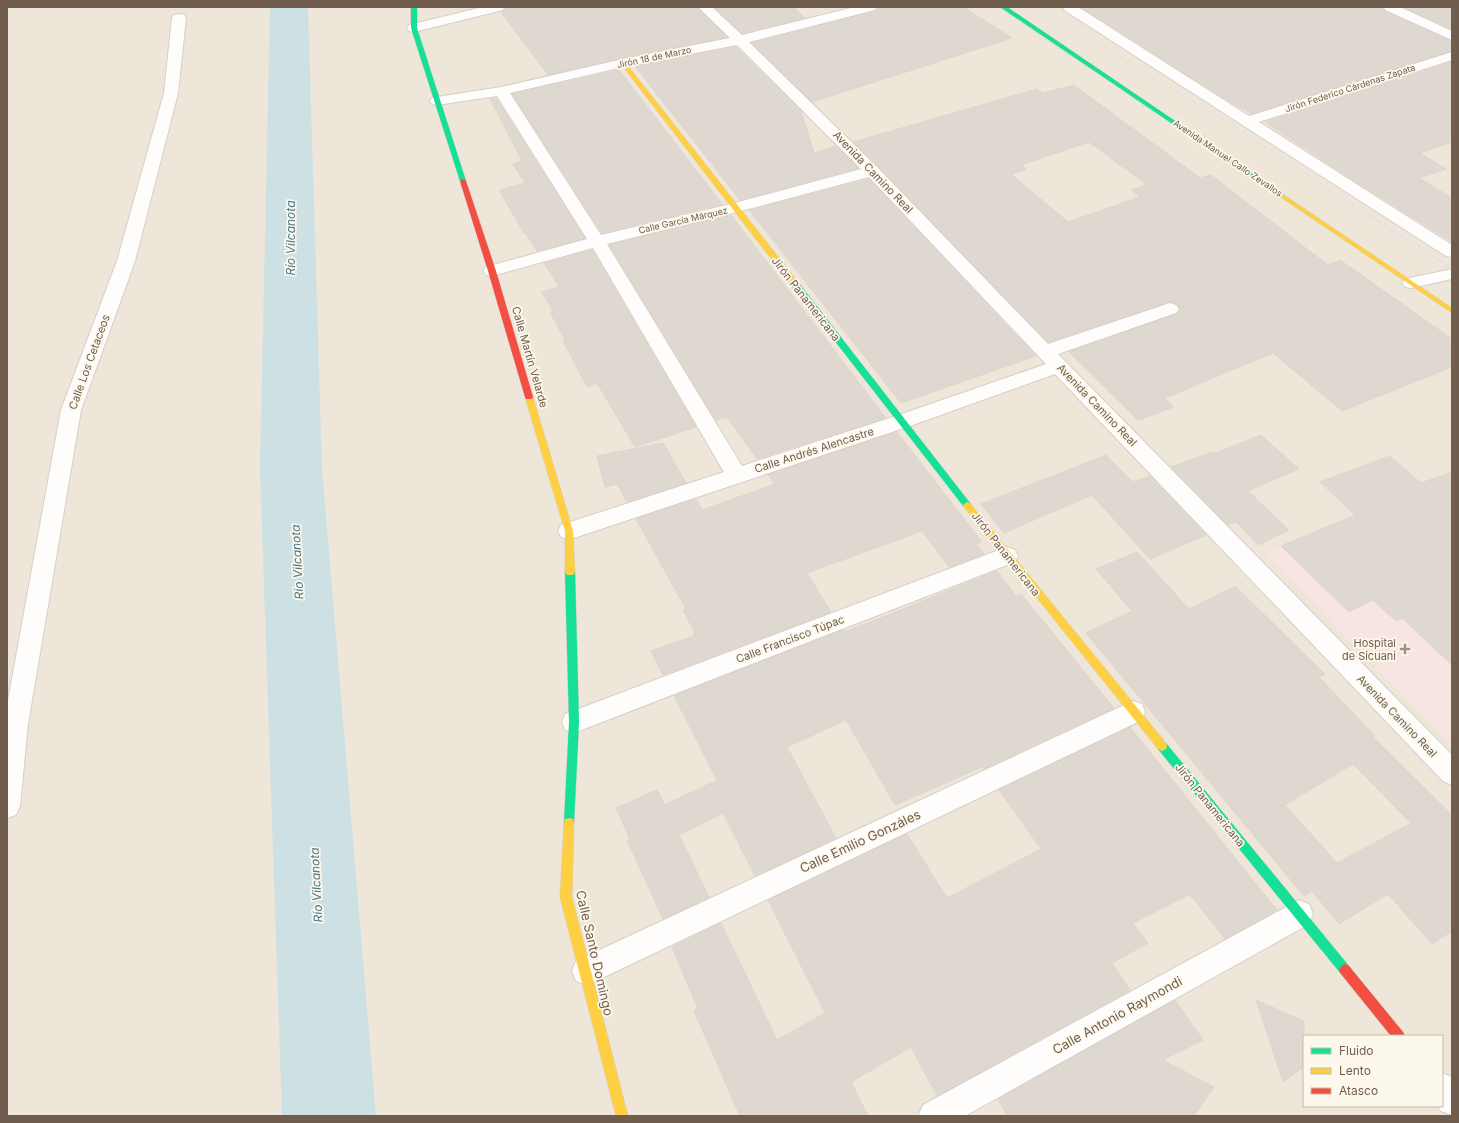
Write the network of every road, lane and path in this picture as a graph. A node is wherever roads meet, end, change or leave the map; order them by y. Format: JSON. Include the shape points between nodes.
{"nodes":[{"id":1,"x":414,"y":7,"type":"edge"},
{"id":2,"x":498,"y":7,"type":"edge"},
{"id":3,"x":704,"y":7,"type":"edge"},
{"id":4,"x":870,"y":7,"type":"edge"},
{"id":5,"x":1003,"y":7,"type":"edge"},
{"id":6,"x":1069,"y":7,"type":"edge"},
{"id":7,"x":1390,"y":7,"type":"edge"},
{"id":8,"x":179,"y":18,"type":"dead end"},
{"id":9,"x":414,"y":28,"type":"junction"},
{"id":10,"x":1452,"y":36,"type":"edge"},
{"id":11,"x":740,"y":40,"type":"junction"},
{"id":12,"x":1452,"y":56,"type":"edge"},
{"id":13,"x":623,"y":63,"type":"junction"},
{"id":14,"x":501,"y":91,"type":"junction"},
{"id":15,"x":436,"y":101,"type":"junction"},
{"id":16,"x":1248,"y":121,"type":"junction"},
{"id":17,"x":873,"y":171,"type":"junction"},
{"id":18,"x":734,"y":208,"type":"junction"},
{"id":19,"x":597,"y":241,"type":"junction"},
{"id":20,"x":1452,"y":252,"type":"edge"},
{"id":21,"x":492,"y":271,"type":"junction"},
{"id":22,"x":1452,"y":274,"type":"edge"},
{"id":23,"x":1411,"y":283,"type":"junction"},
{"id":24,"x":1170,"y":309,"type":"dead end"},
{"id":25,"x":1452,"y":311,"type":"edge"},
{"id":26,"x":1052,"y":359,"type":"junction"},
{"id":27,"x":903,"y":421,"type":"junction"},
{"id":28,"x":737,"y":476,"type":"junction"},
{"id":29,"x":568,"y":531,"type":"junction"},
{"id":30,"x":1006,"y":556,"type":"junction"},
{"id":31,"x":1133,"y":712,"type":"junction"},
{"id":32,"x":574,"y":722,"type":"junction"},
{"id":33,"x":1452,"y":773,"type":"edge"},
{"id":34,"x":7,"y":806,"type":"edge"},
{"id":35,"x":1299,"y":914,"type":"junction"},
{"id":36,"x":586,"y":971,"type":"junction"},
{"id":37,"x":1398,"y":1035,"type":"edge"},
{"id":38,"x":1443,"y":1089,"type":"edge"},
{"id":39,"x":1452,"y":1100,"type":"edge"},
{"id":40,"x":622,"y":1116,"type":"edge"},
{"id":41,"x":934,"y":1116,"type":"edge"}],
"edges":[{"from":1,"to":9,"type":"street","name":"Calle Martín Velarde"},
{"from":2,"to":9,"type":"street"},
{"from":3,"to":11,"type":"street","name":"Avenida Camino Real"},
{"from":4,"to":11,"type":"street","name":"Jirón 18 de Marzo"},
{"from":5,"to":23,"type":"street","name":"Avenida Manuel Callo Zevallos"},
{"from":6,"to":16,"type":"street"},
{"from":7,"to":10,"type":"street"},
{"from":8,"to":34,"type":"street","name":"Calle Los Cetaceos","via":[[171,93],[126,261],[70,410],[16,724]]},
{"from":9,"to":15,"type":"street","name":"Calle Martín Velarde"},
{"from":11,"to":13,"type":"street","name":"Jirón 18 de Marzo"},
{"from":11,"to":17,"type":"street","name":"Avenida Camino Real"},
{"from":12,"to":16,"type":"street","name":"Jirón Federico Cárdenas Zapata"},
{"from":13,"to":14,"type":"street","name":"Jirón 18 de Marzo"},
{"from":13,"to":18,"type":"street","name":"Jirón Panamericana"},
{"from":14,"to":15,"type":"street","name":"Jirón 18 de Marzo"},
{"from":14,"to":19,"type":"street"},
{"from":15,"to":21,"type":"street","name":"Calle Martín Velarde"},
{"from":16,"to":20,"type":"street"},
{"from":17,"to":18,"type":"street","name":"Calle García Márquez"},
{"from":17,"to":26,"type":"street","name":"Avenida Camino Real"},
{"from":18,"to":19,"type":"street","name":"Calle García Márquez"},
{"from":18,"to":27,"type":"street","name":"Jirón Panamericana"},
{"from":19,"to":21,"type":"street","name":"Calle García Márquez"},
{"from":19,"to":28,"type":"street"},
{"from":21,"to":29,"type":"street","name":"Calle Martín Velarde"},
{"from":22,"to":23,"type":"street"},
{"from":23,"to":25,"type":"street","name":"Avenida Manuel Callo Zevallos"},
{"from":24,"to":26,"type":"street","name":"Calle Andrés Alencastre"},
{"from":26,"to":27,"type":"street","name":"Calle Andrés Alencastre"},
{"from":26,"to":33,"type":"street","name":"Avenida Camino Real"},
{"from":27,"to":28,"type":"street","name":"Calle Andrés Alencastre"},
{"from":27,"to":30,"type":"street","name":"Jirón Panamericana"},
{"from":28,"to":29,"type":"street","name":"Calle Andrés Alencastre"},
{"from":29,"to":32,"type":"street","name":"Calle Martín Velarde"},
{"from":30,"to":31,"type":"street","name":"Jirón Panamericana"},
{"from":30,"to":32,"type":"street","name":"Calle Francisco Túpac"},
{"from":31,"to":35,"type":"street","name":"Jirón Panamericana"},
{"from":31,"to":36,"type":"street","name":"Calle Emilio Gonzáles"},
{"from":32,"to":36,"type":"street","name":"Calle Santo Domingo","via":[[566,897]]},
{"from":35,"to":37,"type":"street","name":"Jirón Panamericana"},
{"from":35,"to":41,"type":"street","name":"Calle Antonio Raymondi"},
{"from":36,"to":40,"type":"street","name":"Calle Santo Domingo"},
{"from":38,"to":39,"type":"street"}]}
